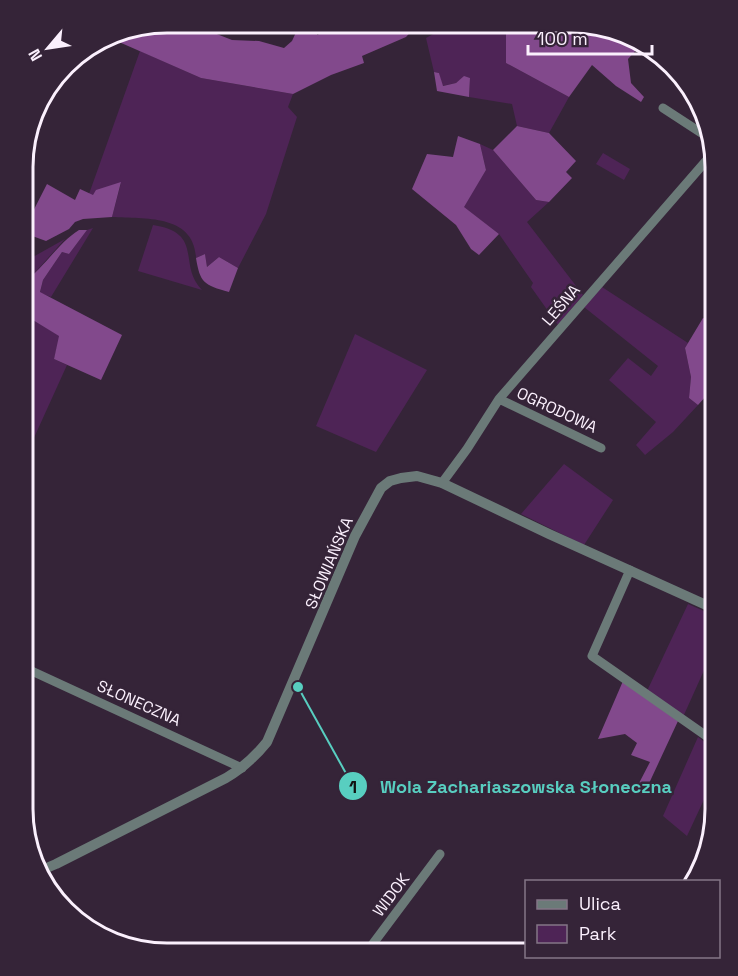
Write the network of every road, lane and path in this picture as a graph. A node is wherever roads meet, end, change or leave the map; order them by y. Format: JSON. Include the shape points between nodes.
{"nodes":[{"id":1,"x":663,"y":108,"type":"dead end"},
{"id":2,"x":700,"y":132,"type":"edge"},
{"id":3,"x":705,"y":162,"type":"edge"},
{"id":4,"x":499,"y":399,"type":"junction"},
{"id":5,"x":602,"y":448,"type":"dead end"},
{"id":6,"x":442,"y":483,"type":"junction"},
{"id":7,"x":630,"y":570,"type":"junction"},
{"id":8,"x":705,"y":604,"type":"edge"},
{"id":9,"x":33,"y":672,"type":"edge"},
{"id":10,"x":705,"y":735,"type":"edge"},
{"id":11,"x":242,"y":768,"type":"junction"},
{"id":12,"x":440,"y":854,"type":"dead end"},
{"id":13,"x":47,"y":868,"type":"edge"},
{"id":14,"x":373,"y":943,"type":"edge"}],
"edges":[{"from":1,"to":2,"type":"street"},
{"from":3,"to":4,"type":"street","name":"LEŚNA"},
{"from":4,"to":5,"type":"street","name":"OGRODOWA"},
{"from":4,"to":6,"type":"street","name":"LEŚNA"},
{"from":6,"to":7,"type":"street","name":"SŁOWIAŃSKA"},
{"from":6,"to":11,"type":"street","name":"SŁOWIAŃSKA","via":[[401,478],[381,488],[355,536],[267,742]]},
{"from":7,"to":8,"type":"street","name":"SŁOWIAŃSKA"},
{"from":7,"to":10,"type":"street","via":[[592,656]]},
{"from":9,"to":11,"type":"street","name":"SŁONECZNA"},
{"from":11,"to":13,"type":"street","name":"SŁOWIAŃSKA"},
{"from":12,"to":14,"type":"street","name":"WIDOK"}]}
